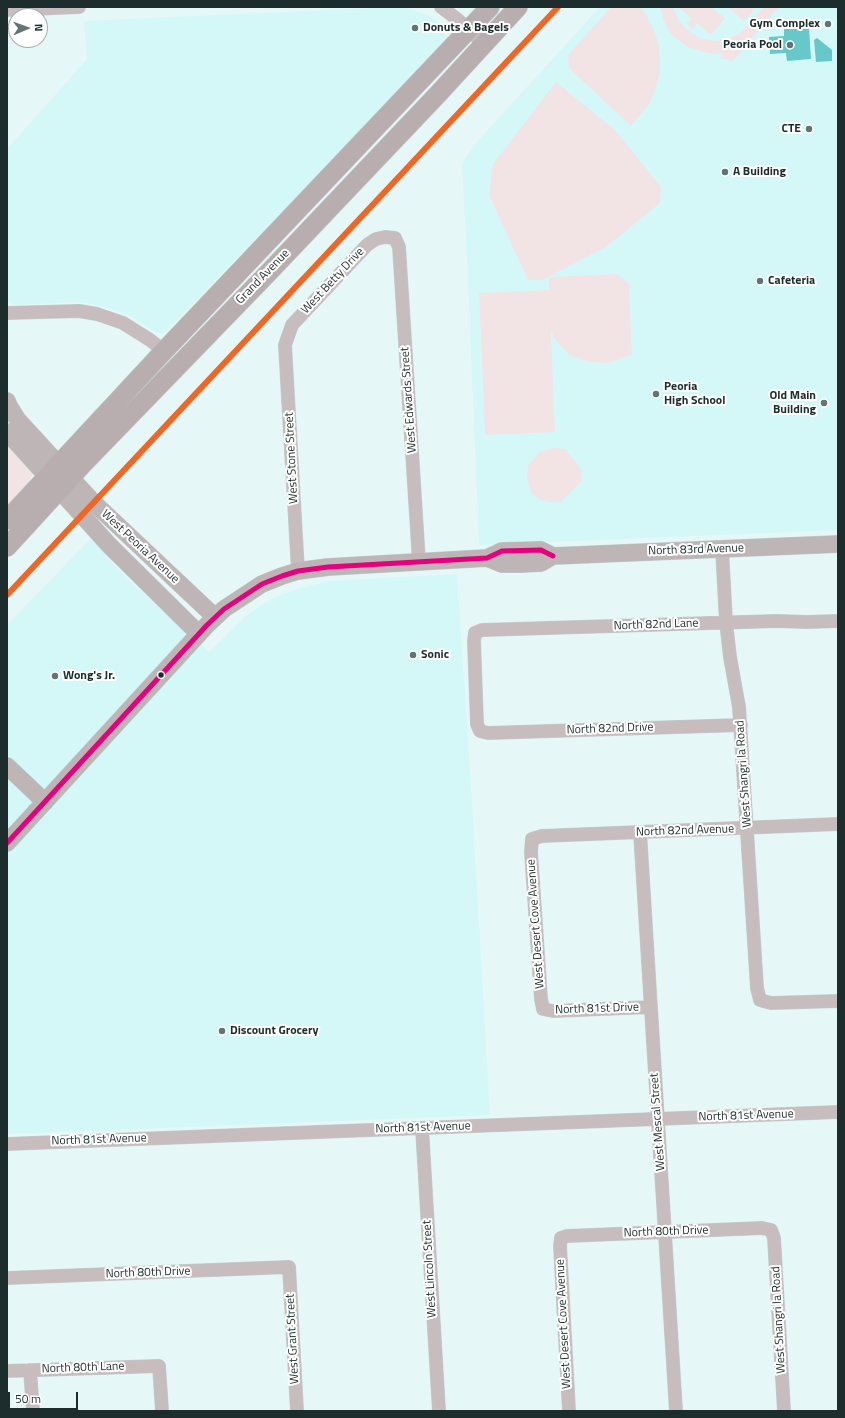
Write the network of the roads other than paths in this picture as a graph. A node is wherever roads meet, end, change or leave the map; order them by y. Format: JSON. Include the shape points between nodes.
{"nodes":[{"id":1,"x":79,"y":7,"type":"edge"},
{"id":2,"x":441,"y":7,"type":"edge"},
{"id":3,"x":490,"y":7,"type":"edge"},
{"id":4,"x":518,"y":7,"type":"edge"},
{"id":5,"x":7,"y":10,"type":"edge"},
{"id":6,"x":469,"y":30,"type":"junction"},
{"id":7,"x":484,"y":44,"type":"junction"},
{"id":8,"x":395,"y":238,"type":"joint"},
{"id":9,"x":253,"y":257,"type":"junction"},
{"id":10,"x":269,"y":272,"type":"junction"},
{"id":11,"x":7,"y":313,"type":"edge"},
{"id":12,"x":285,"y":345,"type":"joint"},
{"id":13,"x":164,"y":351,"type":"junction"},
{"id":14,"x":7,"y":401,"type":"edge"},
{"id":15,"x":7,"y":432,"type":"edge"},
{"id":16,"x":59,"y":477,"type":"junction"},
{"id":17,"x":7,"y":520,"type":"edge"},
{"id":18,"x":838,"y":544,"type":"edge"},
{"id":19,"x":7,"y":547,"type":"edge"},
{"id":20,"x":722,"y":549,"type":"junction"},
{"id":21,"x":419,"y":562,"type":"junction"},
{"id":22,"x":298,"y":571,"type":"junction"},
{"id":23,"x":838,"y":621,"type":"edge"},
{"id":24,"x":726,"y":622,"type":"junction"},
{"id":25,"x":207,"y":625,"type":"junction"},
{"id":26,"x":838,"y":629,"type":"edge"},
{"id":27,"x":741,"y":725,"type":"junction"},
{"id":28,"x":480,"y":731,"type":"joint"},
{"id":29,"x":7,"y":766,"type":"edge"},
{"id":30,"x":45,"y":802,"type":"junction"},
{"id":31,"x":838,"y":824,"type":"edge"},
{"id":32,"x":748,"y":828,"type":"junction"},
{"id":33,"x":640,"y":832,"type":"junction"},
{"id":34,"x":532,"y":839,"type":"joint"},
{"id":35,"x":7,"y":843,"type":"edge"},
{"id":36,"x":838,"y":1001,"type":"edge"},
{"id":37,"x":651,"y":1007,"type":"junction"},
{"id":38,"x":543,"y":1009,"type":"joint"},
{"id":39,"x":838,"y":1112,"type":"edge"},
{"id":40,"x":658,"y":1119,"type":"junction"},
{"id":41,"x":422,"y":1128,"type":"junction"},
{"id":42,"x":7,"y":1144,"type":"edge"},
{"id":43,"x":771,"y":1230,"type":"joint"},
{"id":44,"x":666,"y":1232,"type":"junction"},
{"id":45,"x":561,"y":1238,"type":"joint"},
{"id":46,"x":289,"y":1268,"type":"joint"},
{"id":47,"x":7,"y":1278,"type":"edge"},
{"id":48,"x":30,"y":1370,"type":"junction"},
{"id":49,"x":7,"y":1371,"type":"edge"},
{"id":50,"x":33,"y":1411,"type":"edge"},
{"id":51,"x":162,"y":1411,"type":"edge"},
{"id":52,"x":297,"y":1411,"type":"edge"},
{"id":53,"x":439,"y":1411,"type":"edge"},
{"id":54,"x":569,"y":1411,"type":"edge"},
{"id":55,"x":676,"y":1411,"type":"edge"},
{"id":56,"x":784,"y":1411,"type":"edge"}],
"edges":[{"from":1,"to":5,"type":"street"},
{"from":2,"to":6,"type":"street"},
{"from":3,"to":6,"type":"highway","name":"Grand Avenue"},
{"from":4,"to":7,"type":"highway","name":"Grand Avenue"},
{"from":6,"to":7,"type":"street"},
{"from":6,"to":9,"type":"highway","name":"Grand Avenue"},
{"from":7,"to":10,"type":"highway","name":"Grand Avenue"},
{"from":8,"to":12,"type":"street","name":"West Betty Drive","via":[[376,239],[367,245],[292,325]]},
{"from":8,"to":21,"type":"street","name":"West Edwards Street","via":[[399,247]]},
{"from":9,"to":10,"type":"highway"},
{"from":9,"to":13,"type":"highway","name":"Grand Avenue"},
{"from":10,"to":16,"type":"highway","name":"Grand Avenue"},
{"from":11,"to":13,"type":"street","via":[[80,311],[96,314],[123,323]]},
{"from":12,"to":22,"type":"street","name":"West Stone Street"},
{"from":13,"to":16,"type":"highway","name":"Grand Avenue"},
{"from":14,"to":16,"type":"main road","name":"West Peoria Avenue","via":[[17,420]]},
{"from":15,"to":16,"type":"main road","name":"West Peoria Avenue"},
{"from":16,"to":17,"type":"highway","name":"Grand Avenue"},
{"from":16,"to":19,"type":"highway","name":"Grand Avenue"},
{"from":16,"to":25,"type":"main road","name":"West Peoria Avenue","via":[[94,503]]},
{"from":16,"to":25,"type":"main road","name":"West Peoria Avenue","via":[[109,545]]},
{"from":18,"to":20,"type":"main road","name":"North 83rd Avenue"},
{"from":20,"to":21,"type":"main road","name":"North 83rd Avenue","via":[[553,556],[541,550],[502,551],[487,558]]},
{"from":20,"to":24,"type":"street","name":"West Shangri la Road"},
{"from":21,"to":22,"type":"main road","name":"North 83rd Avenue"},
{"from":22,"to":25,"type":"main road","name":"North 83rd Avenue","via":[[262,584]]},
{"from":23,"to":24,"type":"street","name":"North 82nd Lane"},
{"from":23,"to":26,"type":"street"},
{"from":24,"to":27,"type":"street","name":"West Shangri la Road"},
{"from":24,"to":28,"type":"street","name":"North 82nd Lane","via":[[482,630],[475,633],[477,724]]},
{"from":25,"to":30,"type":"main road"},
{"from":27,"to":28,"type":"street","name":"North 82nd Drive","via":[[488,733]]},
{"from":27,"to":32,"type":"street","name":"West Shangri la Road"},
{"from":29,"to":30,"type":"main road"},
{"from":30,"to":35,"type":"main road"},
{"from":31,"to":32,"type":"street","name":"North 82nd Avenue"},
{"from":32,"to":33,"type":"street","name":"North 82nd Avenue"},
{"from":32,"to":36,"type":"street","name":"West Shangri la Road","via":[[757,988],[760,1000],[770,1003]]},
{"from":33,"to":34,"type":"street","name":"North 82nd Avenue","via":[[542,836]]},
{"from":33,"to":37,"type":"street","name":"West Mescal Street"},
{"from":34,"to":38,"type":"street","name":"West Desert Cove Avenue"},
{"from":37,"to":38,"type":"street","name":"North 81st Drive","via":[[553,1011]]},
{"from":37,"to":40,"type":"street","name":"West Mescal Street"},
{"from":39,"to":40,"type":"street","name":"North 81st Avenue"},
{"from":40,"to":41,"type":"street","name":"North 81st Avenue"},
{"from":40,"to":44,"type":"street","name":"West Mescal Street"},
{"from":41,"to":42,"type":"street","name":"North 81st Avenue"},
{"from":41,"to":53,"type":"street","name":"West Lincoln Street"},
{"from":43,"to":44,"type":"street","name":"North 80th Drive","via":[[762,1228]]},
{"from":43,"to":56,"type":"street","name":"West Shangri la Road","via":[[774,1238]]},
{"from":44,"to":45,"type":"street","name":"North 80th Drive"},
{"from":44,"to":55,"type":"street","name":"West Mescal Street"},
{"from":45,"to":54,"type":"street","name":"West Desert Cove Avenue"},
{"from":46,"to":47,"type":"street","name":"North 80th Drive"},
{"from":46,"to":52,"type":"street","name":"West Grant Street"},
{"from":48,"to":49,"type":"street","name":"North 80th Lane"},
{"from":48,"to":50,"type":"street"},
{"from":48,"to":51,"type":"street","name":"North 80th Lane","via":[[159,1366]]}]}
